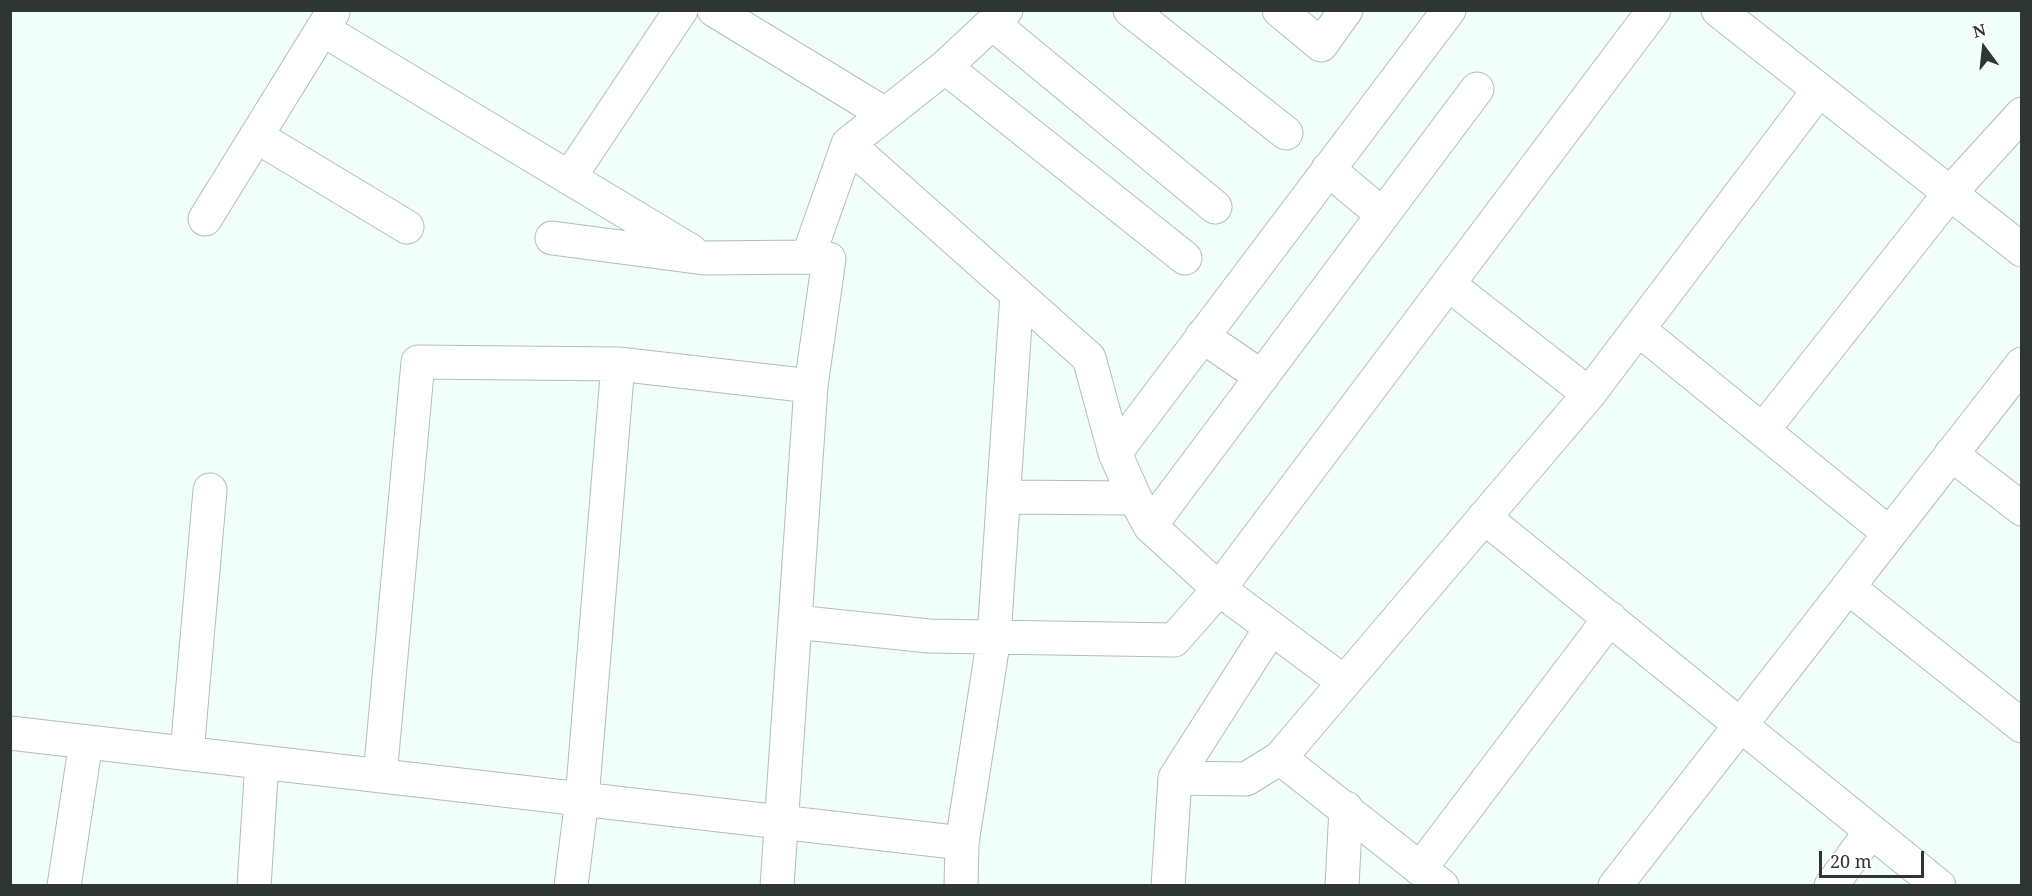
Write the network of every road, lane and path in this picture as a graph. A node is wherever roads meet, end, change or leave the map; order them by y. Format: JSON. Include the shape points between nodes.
{"nodes":[{"id":1,"x":681,"y":10,"type":"edge"},
{"id":2,"x":714,"y":10,"type":"edge"},
{"id":3,"x":1130,"y":10,"type":"edge"},
{"id":4,"x":1279,"y":10,"type":"edge"},
{"id":5,"x":1346,"y":10,"type":"edge"},
{"id":6,"x":1449,"y":10,"type":"edge"},
{"id":7,"x":1654,"y":10,"type":"edge"},
{"id":8,"x":1718,"y":10,"type":"edge"},
{"id":9,"x":999,"y":17,"type":"edge"},
{"id":10,"x":328,"y":20,"type":"edge"},
{"id":11,"x":761,"y":22,"type":"edge"},
{"id":12,"x":945,"y":67,"type":"junction"},
{"id":13,"x":1477,"y":89,"type":"dead end"},
{"id":14,"x":1819,"y":90,"type":"junction"},
{"id":15,"x":885,"y":114,"type":"junction"},
{"id":16,"x":2022,"y":114,"type":"edge"},
{"id":17,"x":1286,"y":133,"type":"dead end"},
{"id":18,"x":256,"y":136,"type":"junction"},
{"id":19,"x":848,"y":144,"type":"junction"},
{"id":20,"x":1328,"y":169,"type":"junction"},
{"id":21,"x":568,"y":178,"type":"junction"},
{"id":22,"x":1950,"y":193,"type":"junction"},
{"id":23,"x":1215,"y":207,"type":"dead end"},
{"id":24,"x":1383,"y":215,"type":"junction"},
{"id":25,"x":205,"y":219,"type":"dead end"},
{"id":26,"x":407,"y":227,"type":"dead end"},
{"id":27,"x":552,"y":238,"type":"dead end"},
{"id":28,"x":2022,"y":250,"type":"edge"},
{"id":29,"x":808,"y":257,"type":"junction"},
{"id":30,"x":704,"y":258,"type":"junction"},
{"id":31,"x":1185,"y":258,"type":"dead end"},
{"id":32,"x":1448,"y":284,"type":"junction"},
{"id":33,"x":1017,"y":294,"type":"junction"},
{"id":34,"x":1638,"y":329,"type":"junction"},
{"id":35,"x":1202,"y":336,"type":"junction"},
{"id":36,"x":618,"y":364,"type":"junction"},
{"id":37,"x":2022,"y":364,"type":"edge"},
{"id":38,"x":1262,"y":377,"type":"junction"},
{"id":39,"x":811,"y":386,"type":"junction"},
{"id":40,"x":1589,"y":394,"type":"junction"},
{"id":41,"x":1763,"y":430,"type":"junction"},
{"id":42,"x":1115,"y":453,"type":"junction"},
{"id":43,"x":1951,"y":454,"type":"junction"},
{"id":44,"x":210,"y":490,"type":"dead end"},
{"id":45,"x":1003,"y":497,"type":"junction"},
{"id":46,"x":1135,"y":498,"type":"junction"},
{"id":47,"x":2022,"y":509,"type":"edge"},
{"id":48,"x":1485,"y":517,"type":"junction"},
{"id":49,"x":1150,"y":526,"type":"junction"},
{"id":50,"x":1889,"y":533,"type":"junction"},
{"id":51,"x":1848,"y":587,"type":"junction"},
{"id":52,"x":1219,"y":590,"type":"junction"},
{"id":53,"x":1610,"y":618,"type":"junction"},
{"id":54,"x":795,"y":622,"type":"junction"},
{"id":55,"x":1271,"y":628,"type":"junction"},
{"id":56,"x":994,"y":637,"type":"junction"},
{"id":57,"x":1344,"y":682,"type":"junction"},
{"id":58,"x":1740,"y":725,"type":"junction"},
{"id":59,"x":2022,"y":726,"type":"edge"},
{"id":60,"x":10,"y":733,"type":"edge"},
{"id":61,"x":86,"y":742,"type":"junction"},
{"id":62,"x":187,"y":753,"type":"junction"},
{"id":63,"x":1280,"y":758,"type":"junction"},
{"id":64,"x":262,"y":762,"type":"junction"},
{"id":65,"x":380,"y":776,"type":"junction"},
{"id":66,"x":1175,"y":778,"type":"junction"},
{"id":67,"x":582,"y":799,"type":"junction"},
{"id":68,"x":1346,"y":808,"type":"junction"},
{"id":69,"x":781,"y":822,"type":"junction"},
{"id":70,"x":1871,"y":831,"type":"junction"},
{"id":71,"x":962,"y":843,"type":"junction"},
{"id":72,"x":1431,"y":877,"type":"edge"},
{"id":73,"x":64,"y":885,"type":"edge"},
{"id":74,"x":254,"y":885,"type":"edge"},
{"id":75,"x":571,"y":885,"type":"edge"},
{"id":76,"x":777,"y":885,"type":"edge"},
{"id":77,"x":962,"y":885,"type":"edge"},
{"id":78,"x":1168,"y":885,"type":"edge"},
{"id":79,"x":1342,"y":885,"type":"edge"},
{"id":80,"x":1615,"y":885,"type":"edge"},
{"id":81,"x":1831,"y":885,"type":"edge"},
{"id":82,"x":1939,"y":885,"type":"edge"}],
"edges":[{"from":1,"to":21,"type":"street"},
{"from":2,"to":11,"type":"street"},
{"from":3,"to":17,"type":"street"},
{"from":4,"to":5,"type":"street","via":[[1321,45]]},
{"from":6,"to":20,"type":"street"},
{"from":7,"to":32,"type":"street"},
{"from":8,"to":14,"type":"street"},
{"from":9,"to":12,"type":"street"},
{"from":9,"to":23,"type":"street"},
{"from":10,"to":18,"type":"street"},
{"from":10,"to":21,"type":"street"},
{"from":11,"to":15,"type":"street"},
{"from":12,"to":15,"type":"street"},
{"from":12,"to":31,"type":"street"},
{"from":13,"to":24,"type":"street"},
{"from":14,"to":22,"type":"street"},
{"from":14,"to":34,"type":"street"},
{"from":15,"to":19,"type":"street"},
{"from":16,"to":22,"type":"street"},
{"from":18,"to":25,"type":"street"},
{"from":18,"to":26,"type":"street"},
{"from":19,"to":29,"type":"street"},
{"from":19,"to":33,"type":"street"},
{"from":20,"to":24,"type":"street"},
{"from":20,"to":35,"type":"street"},
{"from":21,"to":30,"type":"street"},
{"from":22,"to":28,"type":"street"},
{"from":22,"to":41,"type":"street"},
{"from":24,"to":38,"type":"street"},
{"from":27,"to":30,"type":"street"},
{"from":29,"to":30,"type":"street"},
{"from":29,"to":39,"type":"street","via":[[829,259]]},
{"from":32,"to":40,"type":"street"},
{"from":32,"to":52,"type":"street"},
{"from":33,"to":42,"type":"street","via":[[1089,358]]},
{"from":33,"to":45,"type":"street"},
{"from":34,"to":40,"type":"street"},
{"from":34,"to":41,"type":"street"},
{"from":35,"to":38,"type":"street"},
{"from":35,"to":42,"type":"street"},
{"from":36,"to":39,"type":"street"},
{"from":36,"to":65,"type":"street","via":[[418,362]]},
{"from":36,"to":67,"type":"street"},
{"from":37,"to":43,"type":"street"},
{"from":38,"to":49,"type":"street"},
{"from":39,"to":54,"type":"street"},
{"from":40,"to":48,"type":"street"},
{"from":41,"to":50,"type":"street"},
{"from":42,"to":46,"type":"street"},
{"from":43,"to":47,"type":"street"},
{"from":43,"to":50,"type":"street"},
{"from":44,"to":62,"type":"street"},
{"from":45,"to":46,"type":"street"},
{"from":45,"to":56,"type":"street"},
{"from":46,"to":49,"type":"street"},
{"from":48,"to":53,"type":"street"},
{"from":48,"to":57,"type":"street"},
{"from":49,"to":52,"type":"street"},
{"from":50,"to":51,"type":"street"},
{"from":51,"to":58,"type":"street"},
{"from":51,"to":59,"type":"street"},
{"from":52,"to":55,"type":"street"},
{"from":52,"to":56,"type":"street","via":[[1174,640]]},
{"from":53,"to":58,"type":"street"},
{"from":53,"to":72,"type":"street"},
{"from":54,"to":56,"type":"street","via":[[929,636]]},
{"from":54,"to":69,"type":"street"},
{"from":55,"to":57,"type":"street"},
{"from":55,"to":66,"type":"street"},
{"from":56,"to":71,"type":"street"},
{"from":57,"to":63,"type":"street"},
{"from":58,"to":70,"type":"street"},
{"from":58,"to":80,"type":"street"},
{"from":60,"to":61,"type":"street"},
{"from":61,"to":62,"type":"street"},
{"from":61,"to":73,"type":"street"},
{"from":62,"to":64,"type":"street"},
{"from":63,"to":66,"type":"street","via":[[1246,778]]},
{"from":63,"to":68,"type":"street"},
{"from":64,"to":65,"type":"street"},
{"from":64,"to":74,"type":"street"},
{"from":65,"to":67,"type":"street"},
{"from":66,"to":78,"type":"street"},
{"from":67,"to":69,"type":"street"},
{"from":67,"to":75,"type":"street"},
{"from":68,"to":72,"type":"street"},
{"from":68,"to":79,"type":"street"},
{"from":69,"to":71,"type":"street"},
{"from":69,"to":76,"type":"street"},
{"from":70,"to":81,"type":"street"},
{"from":70,"to":82,"type":"street"},
{"from":71,"to":77,"type":"street"}]}
